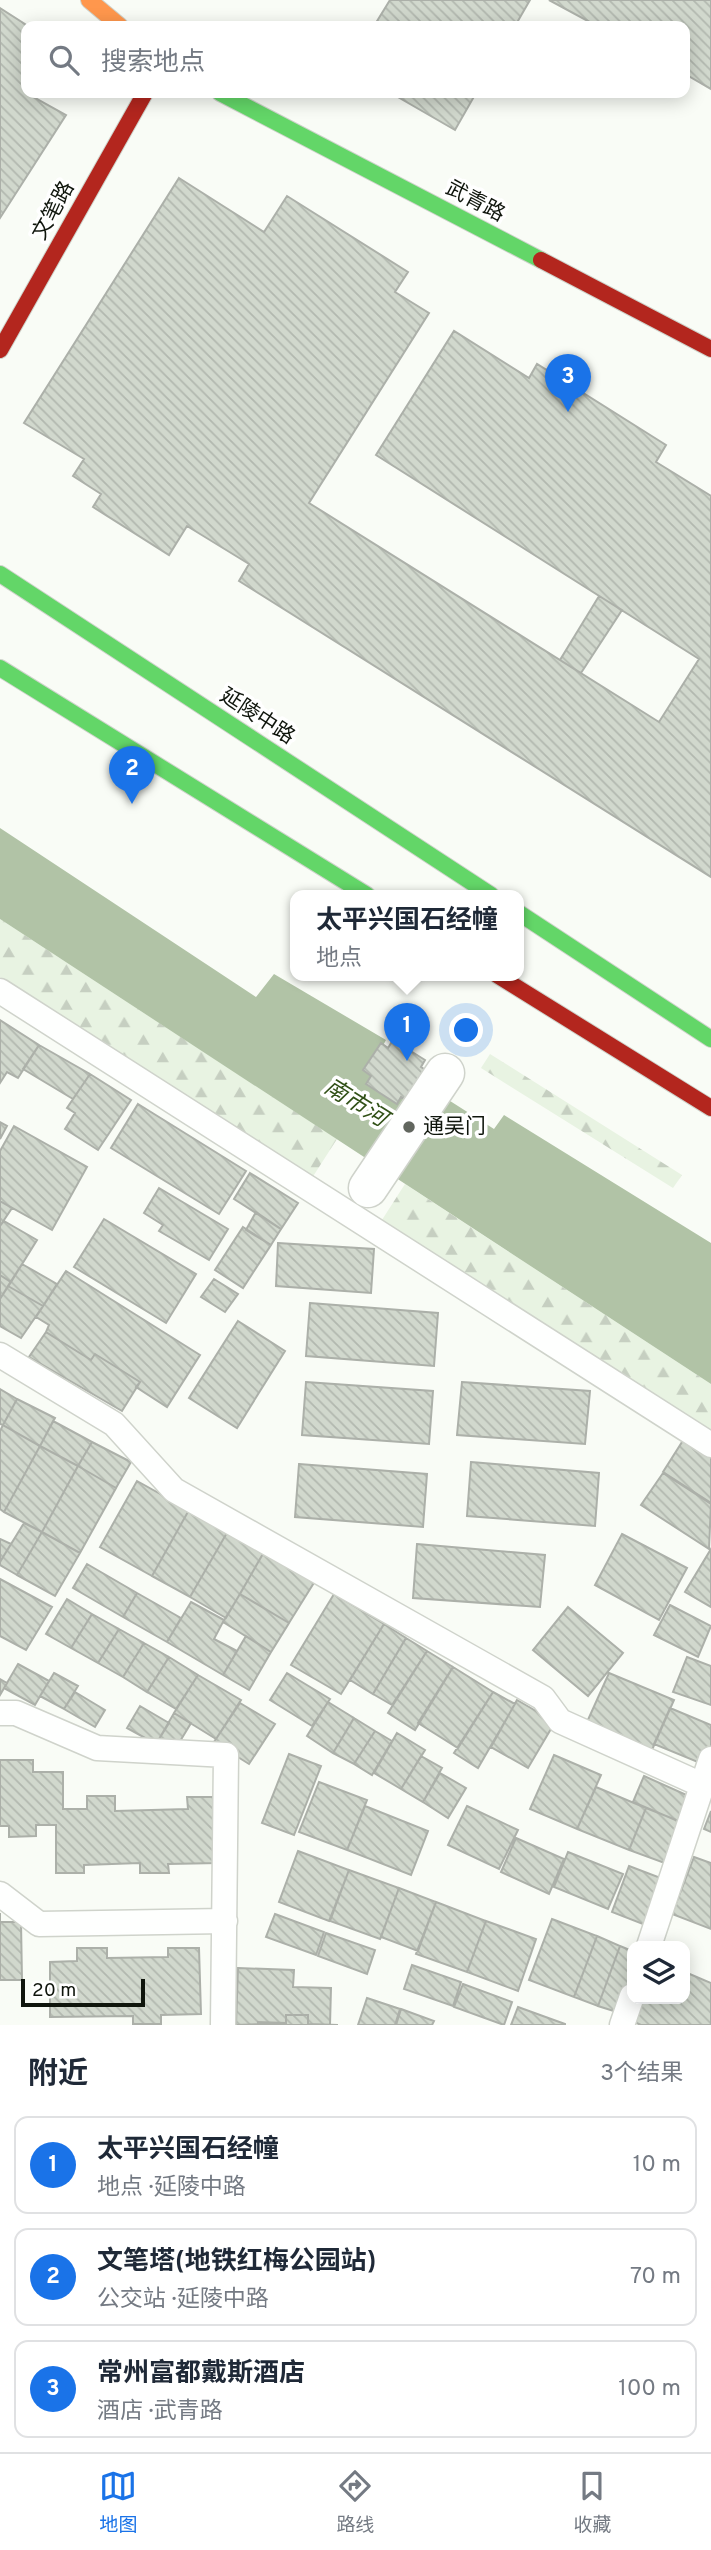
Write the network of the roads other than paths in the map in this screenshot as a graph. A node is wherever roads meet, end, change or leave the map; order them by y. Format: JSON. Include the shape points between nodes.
{"nodes":[{"id":1,"x":89,"y":0,"type":"edge"},
{"id":2,"x":114,"y":21,"type":"edge"},
{"id":3,"x":142,"y":98,"type":"edge"},
{"id":4,"x":230,"y":98,"type":"edge"},
{"id":5,"x":711,"y":349,"type":"edge"},
{"id":6,"x":0,"y":350,"type":"edge"},
{"id":7,"x":0,"y":574,"type":"edge"},
{"id":8,"x":0,"y":668,"type":"edge"},
{"id":9,"x":359,"y":890,"type":"edge"},
{"id":10,"x":483,"y":890,"type":"edge"},
{"id":11,"x":524,"y":916,"type":"edge"},
{"id":12,"x":507,"y":981,"type":"edge"},
{"id":13,"x":0,"y":991,"type":"edge"},
{"id":14,"x":711,"y":1039,"type":"edge"},
{"id":15,"x":444,"y":1073,"type":"dead end"},
{"id":16,"x":711,"y":1108,"type":"edge"},
{"id":17,"x":368,"y":1188,"type":"dead end"},
{"id":18,"x":0,"y":1355,"type":"edge"},
{"id":19,"x":711,"y":1446,"type":"edge"},
{"id":20,"x":0,"y":1713,"type":"edge"},
{"id":21,"x":711,"y":1759,"type":"edge"},
{"id":22,"x":702,"y":1785,"type":"junction"},
{"id":23,"x":0,"y":1894,"type":"edge"},
{"id":24,"x":225,"y":1921,"type":"junction"},
{"id":25,"x":651,"y":1941,"type":"edge"},
{"id":26,"x":629,"y":2004,"type":"edge"},
{"id":27,"x":223,"y":2025,"type":"edge"},
{"id":28,"x":622,"y":2025,"type":"edge"}],
"edges":[{"from":1,"to":2,"type":"main road"},
{"from":3,"to":6,"type":"main road","name":"文笔路"},
{"from":4,"to":5,"type":"main road","name":"武青路"},
{"from":7,"to":10,"type":"main road","name":"延陵中路"},
{"from":8,"to":9,"type":"main road"},
{"from":11,"to":14,"type":"main road"},
{"from":12,"to":16,"type":"main road"},
{"from":13,"to":19,"type":"lane"},
{"from":15,"to":17,"type":"street"},
{"from":18,"to":22,"type":"lane","via":[[114,1424],[174,1490],[543,1698],[560,1721]]},
{"from":20,"to":24,"type":"lane","via":[[16,1713],[97,1748],[226,1755]]},
{"from":21,"to":22,"type":"lane"},
{"from":22,"to":25,"type":"lane"},
{"from":23,"to":24,"type":"lane","via":[[39,1924]]},
{"from":24,"to":27,"type":"lane"},
{"from":26,"to":28,"type":"lane"}]}
